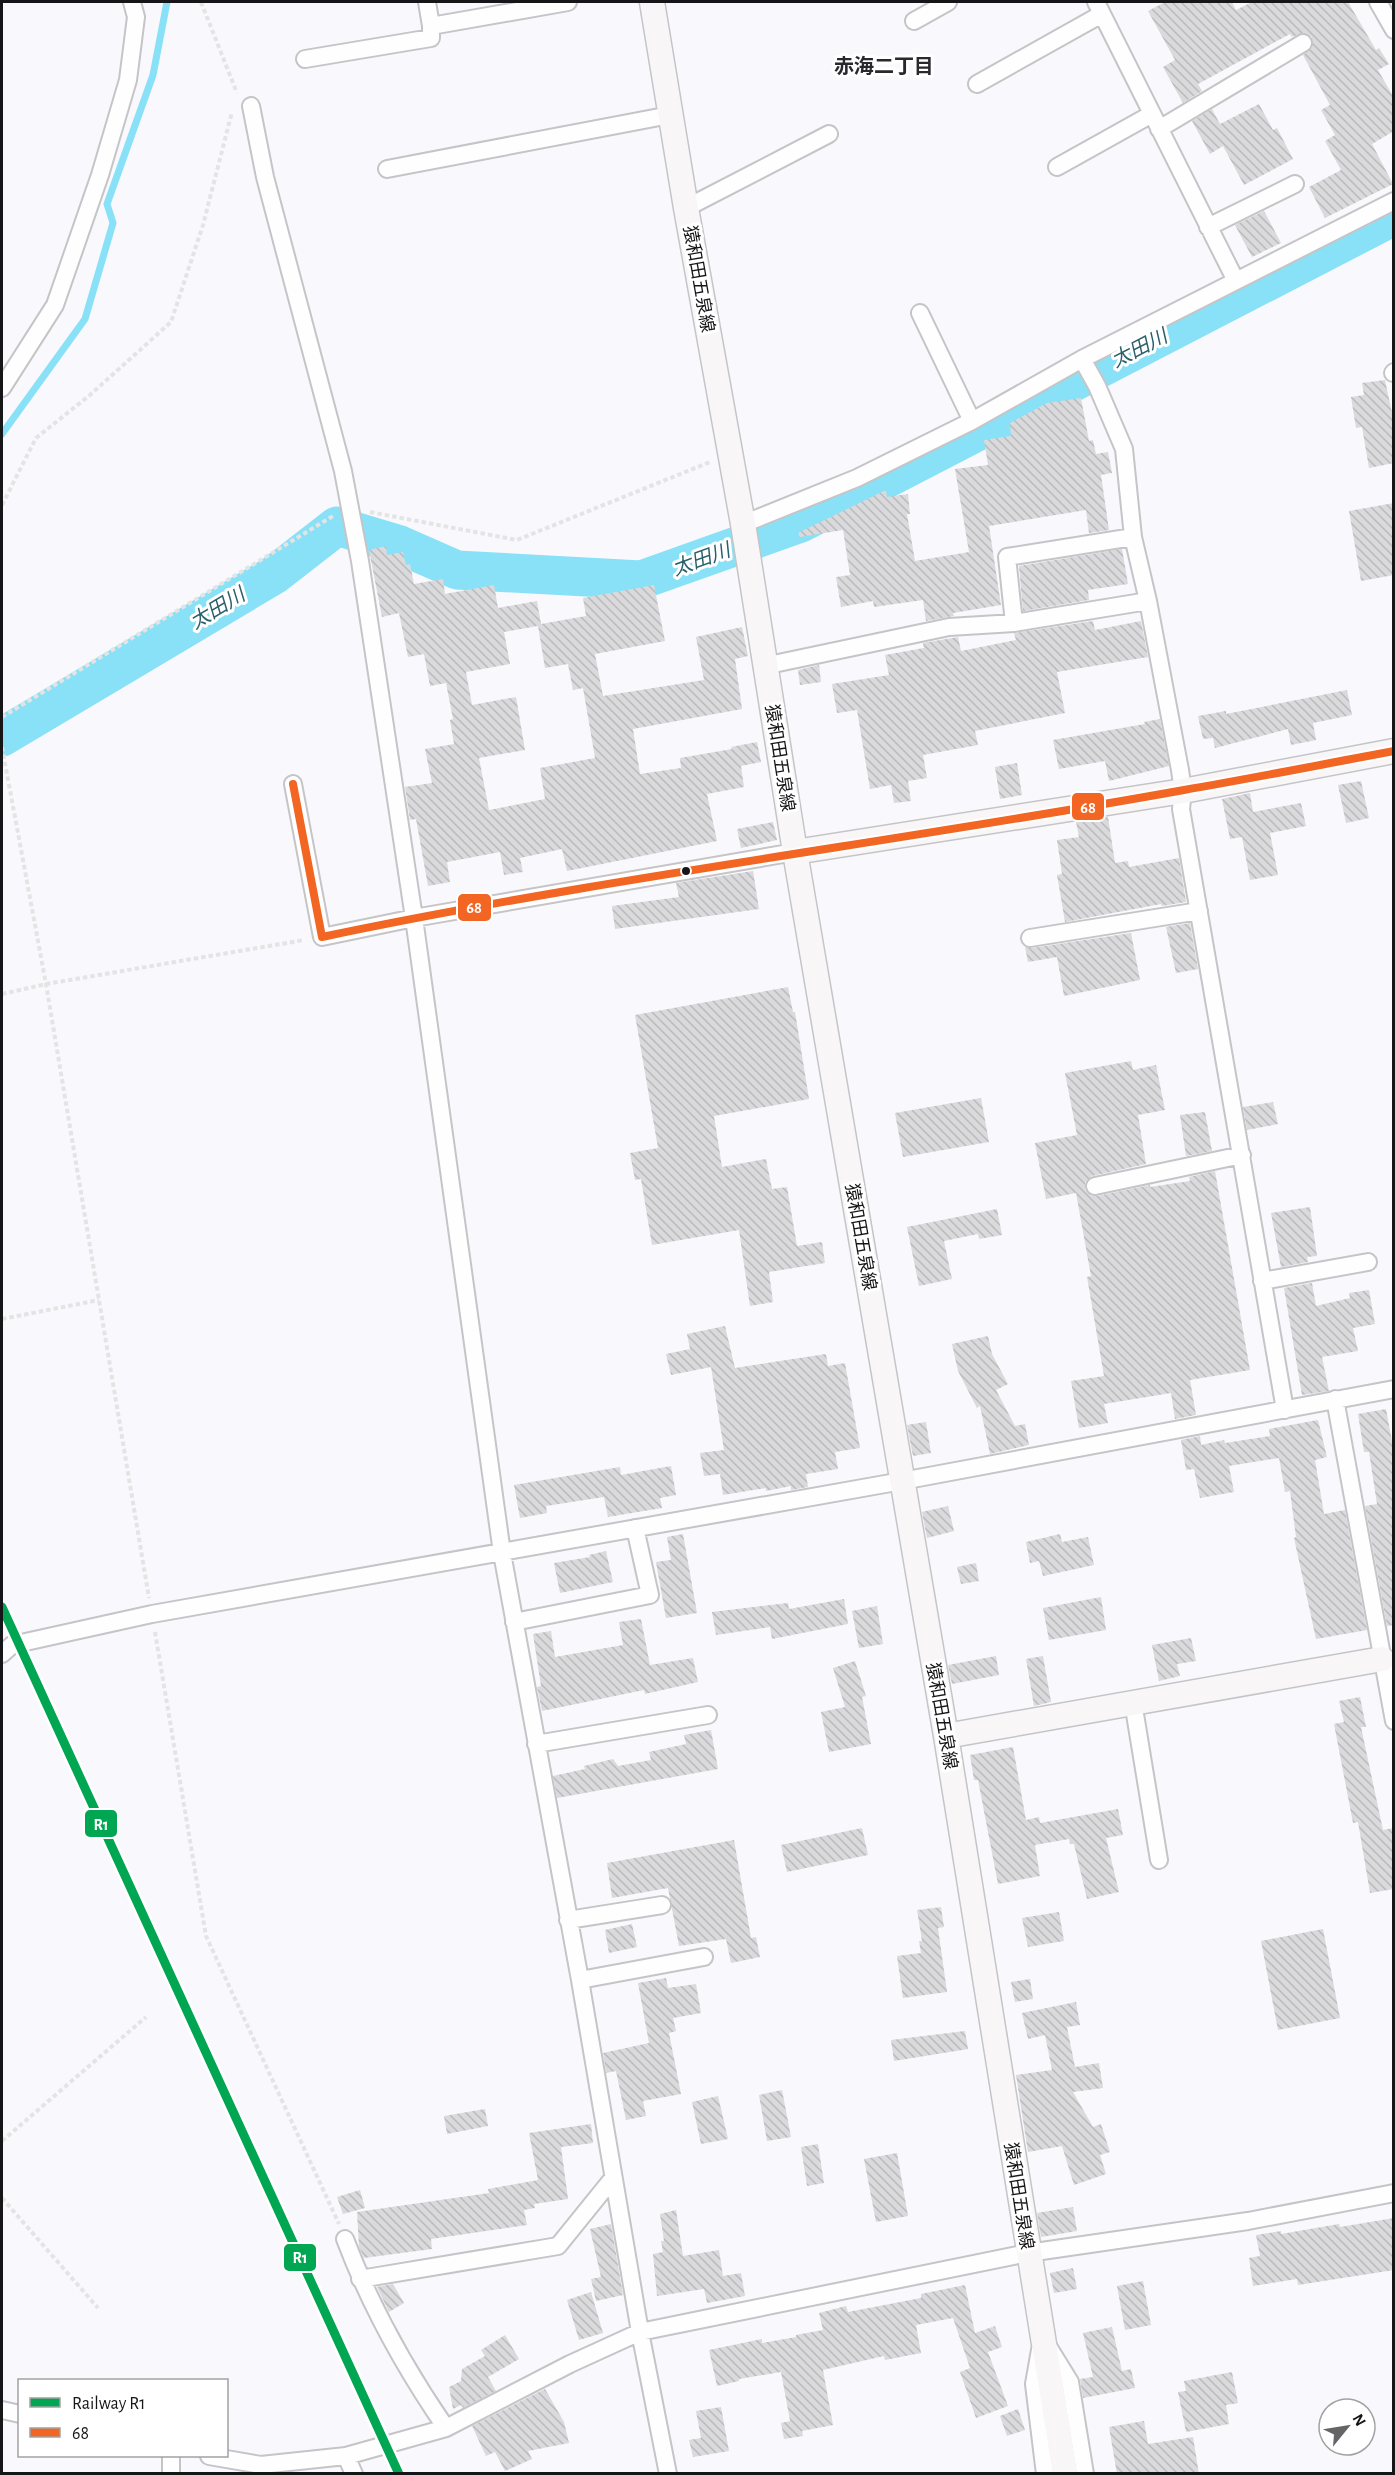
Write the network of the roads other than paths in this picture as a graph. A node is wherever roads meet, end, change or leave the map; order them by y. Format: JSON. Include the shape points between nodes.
{"nodes":[{"id":1,"x":132,"y":2,"type":"edge"},
{"id":2,"x":427,"y":2,"type":"edge"},
{"id":3,"x":568,"y":2,"type":"edge"},
{"id":4,"x":652,"y":2,"type":"edge"},
{"id":5,"x":948,"y":2,"type":"edge"},
{"id":6,"x":1378,"y":2,"type":"edge"},
{"id":7,"x":1099,"y":8,"type":"edge"},
{"id":8,"x":915,"y":21,"type":"dead end"},
{"id":9,"x":431,"y":26,"type":"junction"},
{"id":10,"x":1394,"y":30,"type":"edge"},
{"id":11,"x":1303,"y":43,"type":"dead end"},
{"id":12,"x":305,"y":59,"type":"dead end"},
{"id":13,"x":977,"y":84,"type":"dead end"},
{"id":14,"x":250,"y":106,"type":"dead end"},
{"id":15,"x":670,"y":116,"type":"junction"},
{"id":16,"x":1156,"y":122,"type":"junction"},
{"id":17,"x":829,"y":134,"type":"dead end"},
{"id":18,"x":1057,"y":167,"type":"dead end"},
{"id":19,"x":387,"y":169,"type":"dead end"},
{"id":20,"x":1295,"y":184,"type":"dead end"},
{"id":21,"x":1394,"y":201,"type":"edge"},
{"id":22,"x":686,"y":208,"type":"junction"},
{"id":23,"x":1208,"y":227,"type":"junction"},
{"id":24,"x":1236,"y":281,"type":"junction"},
{"id":25,"x":920,"y":313,"type":"dead end"},
{"id":26,"x":1082,"y":359,"type":"junction"},
{"id":27,"x":2,"y":388,"type":"edge"},
{"id":28,"x":972,"y":421,"type":"junction"},
{"id":29,"x":743,"y":524,"type":"junction"},
{"id":30,"x":1133,"y":537,"type":"junction"},
{"id":31,"x":1148,"y":601,"type":"junction"},
{"id":32,"x":1014,"y":623,"type":"junction"},
{"id":33,"x":764,"y":666,"type":"junction"},
{"id":34,"x":1394,"y":751,"type":"edge"},
{"id":35,"x":293,"y":784,"type":"dead end"},
{"id":36,"x":1183,"y":791,"type":"junction"},
{"id":37,"x":795,"y":852,"type":"junction"},
{"id":38,"x":1199,"y":911,"type":"junction"},
{"id":39,"x":414,"y":918,"type":"junction"},
{"id":40,"x":1030,"y":938,"type":"dead end"},
{"id":41,"x":1242,"y":1155,"type":"junction"},
{"id":42,"x":1095,"y":1186,"type":"dead end"},
{"id":43,"x":1368,"y":1262,"type":"dead end"},
{"id":44,"x":1263,"y":1281,"type":"junction"},
{"id":45,"x":1394,"y":1389,"type":"edge"},
{"id":46,"x":1335,"y":1399,"type":"junction"},
{"id":47,"x":1285,"y":1410,"type":"junction"},
{"id":48,"x":902,"y":1481,"type":"junction"},
{"id":49,"x":635,"y":1528,"type":"junction"},
{"id":50,"x":502,"y":1553,"type":"junction"},
{"id":51,"x":514,"y":1623,"type":"junction"},
{"id":52,"x":2,"y":1654,"type":"edge"},
{"id":53,"x":1388,"y":1658,"type":"edge"},
{"id":54,"x":1133,"y":1702,"type":"junction"},
{"id":55,"x":708,"y":1715,"type":"dead end"},
{"id":56,"x":1394,"y":1721,"type":"edge"},
{"id":57,"x":946,"y":1736,"type":"junction"},
{"id":58,"x":536,"y":1744,"type":"junction"},
{"id":59,"x":1159,"y":1860,"type":"dead end"},
{"id":60,"x":662,"y":1905,"type":"dead end"},
{"id":61,"x":568,"y":1920,"type":"junction"},
{"id":62,"x":704,"y":1957,"type":"dead end"},
{"id":63,"x":580,"y":1980,"type":"junction"},
{"id":64,"x":613,"y":2178,"type":"junction"},
{"id":65,"x":1394,"y":2193,"type":"edge"},
{"id":66,"x":345,"y":2239,"type":"road end"},
{"id":67,"x":1028,"y":2253,"type":"junction"},
{"id":68,"x":360,"y":2279,"type":"junction"},
{"id":69,"x":640,"y":2332,"type":"junction"},
{"id":70,"x":1042,"y":2337,"type":"junction"},
{"id":71,"x":2,"y":2410,"type":"edge"},
{"id":72,"x":18,"y":2414,"type":"edge"},
{"id":73,"x":446,"y":2428,"type":"junction"},
{"id":74,"x":346,"y":2456,"type":"junction"},
{"id":75,"x":171,"y":2457,"type":"edge"},
{"id":76,"x":215,"y":2457,"type":"edge"},
{"id":77,"x":171,"y":2474,"type":"edge"},
{"id":78,"x":354,"y":2474,"type":"edge"},
{"id":79,"x":668,"y":2474,"type":"edge"},
{"id":80,"x":1045,"y":2474,"type":"edge"},
{"id":81,"x":1065,"y":2474,"type":"edge"},
{"id":82,"x":1085,"y":2474,"type":"edge"}],
"edges":[{"from":1,"to":27,"type":"street","via":[[136,17],[128,80],[96,186],[55,305]]},
{"from":2,"to":9,"type":"street"},
{"from":3,"to":9,"type":"street"},
{"from":4,"to":15,"type":"main road","name":"猿和田五泉線"},
{"from":5,"to":8,"type":"street"},
{"from":6,"to":10,"type":"street"},
{"from":7,"to":13,"type":"street"},
{"from":7,"to":16,"type":"street"},
{"from":9,"to":12,"type":"street","via":[[431,38]]},
{"from":11,"to":16,"type":"street"},
{"from":14,"to":39,"type":"street","via":[[265,177],[344,471]]},
{"from":15,"to":19,"type":"street"},
{"from":15,"to":22,"type":"main road","name":"猿和田五泉線"},
{"from":16,"to":18,"type":"street"},
{"from":16,"to":23,"type":"street"},
{"from":17,"to":22,"type":"street"},
{"from":20,"to":23,"type":"street"},
{"from":21,"to":24,"type":"street"},
{"from":22,"to":29,"type":"main road","name":"猿和田五泉線"},
{"from":23,"to":24,"type":"street"},
{"from":24,"to":26,"type":"street"},
{"from":25,"to":28,"type":"street"},
{"from":26,"to":28,"type":"street"},
{"from":26,"to":30,"type":"street","via":[[1124,449]]},
{"from":28,"to":29,"type":"street","via":[[857,478]]},
{"from":29,"to":33,"type":"main road","name":"猿和田五泉線"},
{"from":30,"to":31,"type":"street"},
{"from":30,"to":32,"type":"street","via":[[1007,557]]},
{"from":31,"to":32,"type":"street"},
{"from":31,"to":36,"type":"street"},
{"from":32,"to":33,"type":"street","via":[[949,627]]},
{"from":33,"to":37,"type":"main road","name":"猿和田五泉線"},
{"from":34,"to":36,"type":"main road"},
{"from":35,"to":39,"type":"street","via":[[322,937]]},
{"from":36,"to":37,"type":"main road"},
{"from":36,"to":38,"type":"street","via":[[1181,809]]},
{"from":37,"to":39,"type":"street"},
{"from":37,"to":48,"type":"main road","name":"猿和田五泉線"},
{"from":38,"to":40,"type":"street"},
{"from":38,"to":41,"type":"street"},
{"from":39,"to":50,"type":"street"},
{"from":41,"to":42,"type":"street"},
{"from":41,"to":44,"type":"street"},
{"from":43,"to":44,"type":"street"},
{"from":44,"to":47,"type":"street"},
{"from":45,"to":46,"type":"street"},
{"from":46,"to":47,"type":"street"},
{"from":46,"to":53,"type":"street"},
{"from":47,"to":48,"type":"street"},
{"from":48,"to":49,"type":"street"},
{"from":48,"to":57,"type":"main road","name":"猿和田五泉線"},
{"from":49,"to":50,"type":"street"},
{"from":49,"to":51,"type":"street","via":[[650,1596]]},
{"from":50,"to":51,"type":"street"},
{"from":50,"to":52,"type":"street","via":[[152,1614],[12,1645]]},
{"from":51,"to":58,"type":"street"},
{"from":53,"to":54,"type":"main road"},
{"from":53,"to":56,"type":"street"},
{"from":54,"to":57,"type":"main road"},
{"from":54,"to":59,"type":"street"},
{"from":55,"to":58,"type":"street"},
{"from":57,"to":67,"type":"main road","name":"猿和田五泉線"},
{"from":58,"to":61,"type":"street"},
{"from":60,"to":61,"type":"street"},
{"from":61,"to":63,"type":"street"},
{"from":62,"to":63,"type":"street"},
{"from":63,"to":64,"type":"street"},
{"from":64,"to":68,"type":"street","via":[[558,2246]]},
{"from":64,"to":69,"type":"street"},
{"from":65,"to":67,"type":"street","via":[[1248,2221]]},
{"from":66,"to":68,"type":"street"},
{"from":67,"to":69,"type":"street"},
{"from":67,"to":70,"type":"main road","name":"猿和田五泉線"},
{"from":68,"to":73,"type":"street","via":[[424,2396]]},
{"from":69,"to":73,"type":"street"},
{"from":69,"to":79,"type":"street"},
{"from":70,"to":80,"type":"street","via":[[1034,2384]]},
{"from":70,"to":81,"type":"main road","name":"猿和田五泉線"},
{"from":70,"to":82,"type":"street","via":[[1070,2382]]},
{"from":71,"to":72,"type":"street"},
{"from":73,"to":74,"type":"street"},
{"from":74,"to":76,"type":"street","via":[[261,2465]]},
{"from":74,"to":78,"type":"street"},
{"from":75,"to":77,"type":"street"}]}
